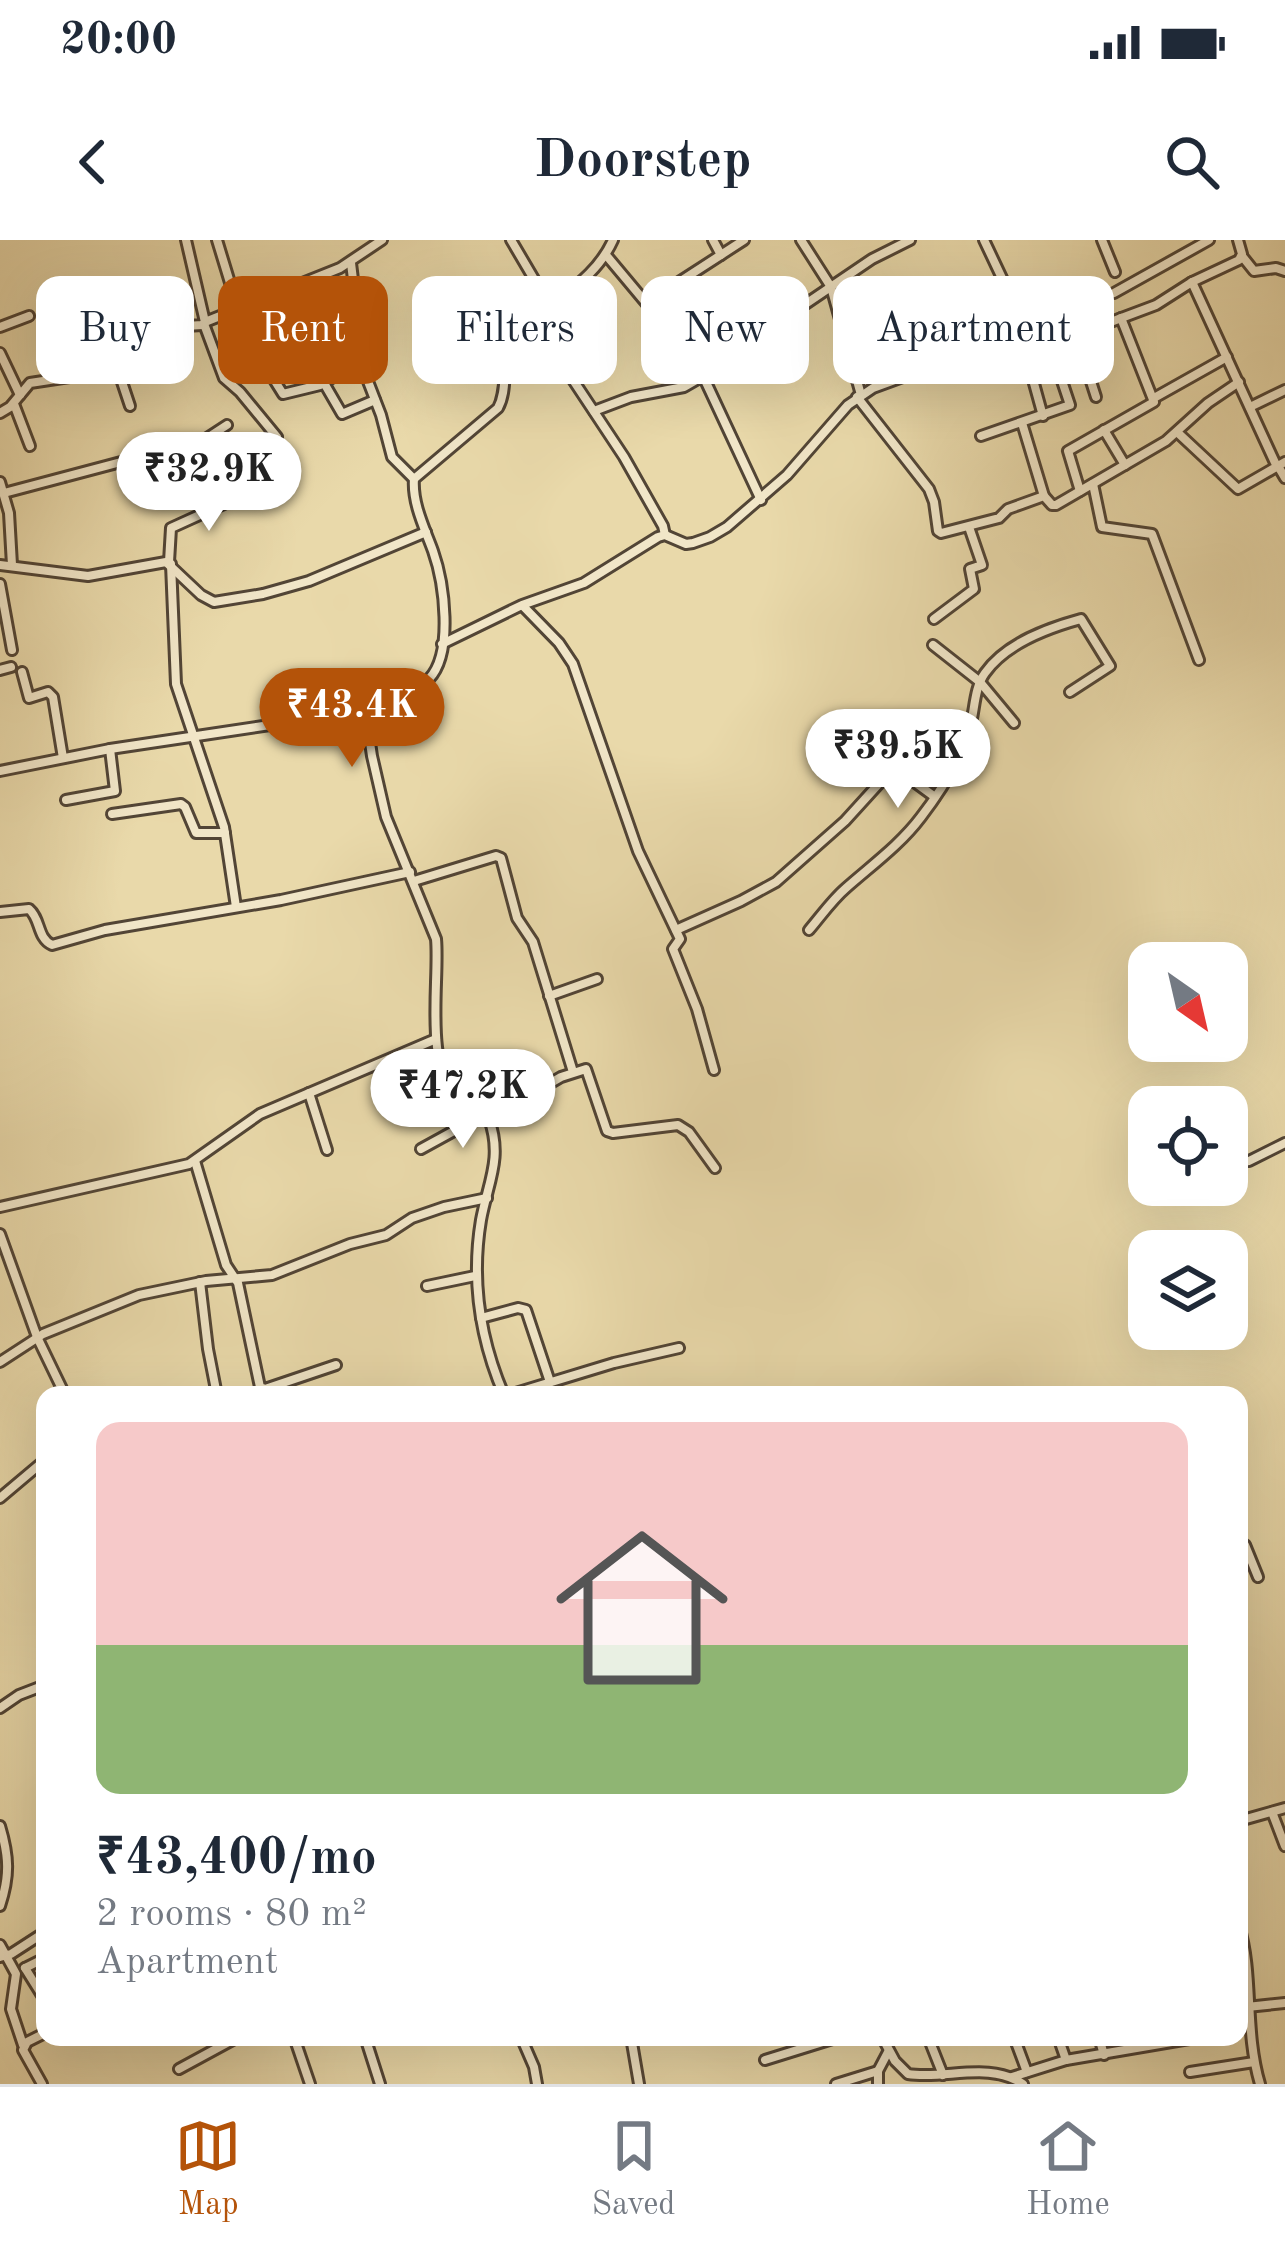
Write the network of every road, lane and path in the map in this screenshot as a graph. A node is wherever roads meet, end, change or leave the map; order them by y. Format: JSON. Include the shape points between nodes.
{"nodes":[{"id":1,"x":187,"y":240,"type":"edge"},
{"id":2,"x":217,"y":240,"type":"edge"},
{"id":3,"x":382,"y":240,"type":"edge"},
{"id":4,"x":511,"y":240,"type":"edge"},
{"id":5,"x":613,"y":240,"type":"edge"},
{"id":6,"x":713,"y":240,"type":"edge"},
{"id":7,"x":744,"y":240,"type":"edge"},
{"id":8,"x":801,"y":240,"type":"edge"},
{"id":9,"x":884,"y":240,"type":"edge"},
{"id":10,"x":910,"y":240,"type":"edge"},
{"id":11,"x":984,"y":240,"type":"edge"},
{"id":12,"x":1102,"y":240,"type":"edge"},
{"id":13,"x":1210,"y":240,"type":"edge"},
{"id":14,"x":1238,"y":240,"type":"edge"},
{"id":15,"x":888,"y":251,"type":"junction"},
{"id":16,"x":606,"y":255,"type":"junction"},
{"id":17,"x":722,"y":255,"type":"junction"},
{"id":18,"x":1242,"y":256,"type":"junction"},
{"id":19,"x":351,"y":263,"type":"junction"},
{"id":20,"x":1285,"y":271,"type":"edge"},
{"id":21,"x":1115,"y":272,"type":"dead end"},
{"id":22,"x":227,"y":276,"type":"edge"},
{"id":23,"x":319,"y":276,"type":"edge"},
{"id":24,"x":352,"y":276,"type":"edge"},
{"id":25,"x":532,"y":276,"type":"edge"},
{"id":26,"x":590,"y":276,"type":"edge"},
{"id":27,"x":689,"y":276,"type":"edge"},
{"id":28,"x":1001,"y":276,"type":"edge"},
{"id":29,"x":1192,"y":282,"type":"junction"},
{"id":30,"x":831,"y":287,"type":"junction"},
{"id":31,"x":1114,"y":293,"type":"dead end"},
{"id":32,"x":641,"y":297,"type":"edge"},
{"id":33,"x":809,"y":302,"type":"edge"},
{"id":34,"x":29,"y":316,"type":"dead end"},
{"id":35,"x":218,"y":317,"type":"edge"},
{"id":36,"x":1121,"y":318,"type":"junction"},
{"id":37,"x":1114,"y":320,"type":"edge"},
{"id":38,"x":204,"y":323,"type":"junction"},
{"id":39,"x":194,"y":324,"type":"edge"},
{"id":40,"x":0,"y":327,"type":"edge"},
{"id":41,"x":0,"y":353,"type":"edge"},
{"id":42,"x":1227,"y":357,"type":"junction"},
{"id":43,"x":36,"y":382,"type":"edge"},
{"id":44,"x":1239,"y":382,"type":"junction"},
{"id":45,"x":123,"y":384,"type":"edge"},
{"id":46,"x":276,"y":384,"type":"edge"},
{"id":47,"x":320,"y":384,"type":"edge"},
{"id":48,"x":325,"y":384,"type":"edge"},
{"id":49,"x":369,"y":384,"type":"edge"},
{"id":50,"x":505,"y":384,"type":"edge"},
{"id":51,"x":576,"y":384,"type":"edge"},
{"id":52,"x":690,"y":384,"type":"edge"},
{"id":53,"x":707,"y":384,"type":"edge"},
{"id":54,"x":889,"y":384,"type":"edge"},
{"id":55,"x":1035,"y":384,"type":"edge"},
{"id":56,"x":1064,"y":384,"type":"edge"},
{"id":57,"x":1092,"y":384,"type":"edge"},
{"id":58,"x":1285,"y":390,"type":"edge"},
{"id":59,"x":859,"y":396,"type":"junction"},
{"id":60,"x":1096,"y":397,"type":"dead end"},
{"id":61,"x":1154,"y":398,"type":"junction"},
{"id":62,"x":17,"y":399,"type":"junction"},
{"id":63,"x":375,"y":400,"type":"junction"},
{"id":64,"x":130,"y":406,"type":"dead end"},
{"id":65,"x":1250,"y":407,"type":"junction"},
{"id":66,"x":594,"y":411,"type":"junction"},
{"id":67,"x":0,"y":413,"type":"edge"},
{"id":68,"x":1043,"y":416,"type":"junction"},
{"id":69,"x":1022,"y":423,"type":"junction"},
{"id":70,"x":226,"y":425,"type":"dead end"},
{"id":71,"x":1104,"y":430,"type":"junction"},
{"id":72,"x":1177,"y":432,"type":"junction"},
{"id":73,"x":981,"y":436,"type":"dead end"},
{"id":74,"x":277,"y":437,"type":"dead end"},
{"id":75,"x":30,"y":446,"type":"dead end"},
{"id":76,"x":1125,"y":465,"type":"junction"},
{"id":77,"x":1280,"y":465,"type":"edge"},
{"id":78,"x":1285,"y":478,"type":"edge"},
{"id":79,"x":414,"y":479,"type":"junction"},
{"id":80,"x":0,"y":482,"type":"edge"},
{"id":81,"x":1093,"y":484,"type":"junction"},
{"id":82,"x":1080,"y":491,"type":"junction"},
{"id":83,"x":4,"y":493,"type":"junction"},
{"id":84,"x":1044,"y":496,"type":"junction"},
{"id":85,"x":237,"y":498,"type":"dead end"},
{"id":86,"x":761,"y":500,"type":"junction"},
{"id":87,"x":969,"y":526,"type":"junction"},
{"id":88,"x":426,"y":532,"type":"junction"},
{"id":89,"x":665,"y":535,"type":"junction"},
{"id":90,"x":170,"y":563,"type":"junction"},
{"id":91,"x":0,"y":565,"type":"edge"},
{"id":92,"x":12,"y":565,"type":"junction"},
{"id":93,"x":0,"y":584,"type":"edge"},
{"id":94,"x":522,"y":605,"type":"junction"},
{"id":95,"x":934,"y":619,"type":"dead end"},
{"id":96,"x":442,"y":644,"type":"junction"},
{"id":97,"x":933,"y":645,"type":"dead end"},
{"id":98,"x":12,"y":650,"type":"dead end"},
{"id":99,"x":1199,"y":660,"type":"dead end"},
{"id":100,"x":22,"y":672,"type":"dead end"},
{"id":101,"x":980,"y":682,"type":"junction"},
{"id":102,"x":1070,"y":692,"type":"dead end"},
{"id":103,"x":366,"y":706,"type":"junction"},
{"id":104,"x":1014,"y":723,"type":"dead end"},
{"id":105,"x":194,"y":737,"type":"junction"},
{"id":106,"x":110,"y":749,"type":"junction"},
{"id":107,"x":63,"y":758,"type":"junction"},
{"id":108,"x":0,"y":771,"type":"edge"},
{"id":109,"x":935,"y":797,"type":"junction"},
{"id":110,"x":66,"y":800,"type":"dead end"},
{"id":111,"x":112,"y":814,"type":"dead end"},
{"id":112,"x":225,"y":832,"type":"junction"},
{"id":113,"x":412,"y":877,"type":"junction"},
{"id":114,"x":236,"y":907,"type":"junction"},
{"id":115,"x":0,"y":911,"type":"edge"},
{"id":116,"x":676,"y":930,"type":"junction"},
{"id":117,"x":809,"y":930,"type":"dead end"},
{"id":118,"x":596,"y":979,"type":"dead end"},
{"id":119,"x":550,"y":996,"type":"junction"},
{"id":120,"x":437,"y":1039,"type":"junction"},
{"id":121,"x":713,"y":1070,"type":"dead end"},
{"id":122,"x":573,"y":1072,"type":"junction"},
{"id":123,"x":309,"y":1093,"type":"junction"},
{"id":124,"x":487,"y":1117,"type":"junction"},
{"id":125,"x":1285,"y":1143,"type":"edge"},
{"id":126,"x":421,"y":1149,"type":"dead end"},
{"id":127,"x":327,"y":1150,"type":"dead end"},
{"id":128,"x":195,"y":1161,"type":"junction"},
{"id":129,"x":1249,"y":1161,"type":"dead end"},
{"id":130,"x":715,"y":1168,"type":"dead end"},
{"id":131,"x":487,"y":1198,"type":"junction"},
{"id":132,"x":0,"y":1207,"type":"edge"},
{"id":133,"x":0,"y":1234,"type":"edge"},
{"id":134,"x":475,"y":1276,"type":"junction"},
{"id":135,"x":235,"y":1278,"type":"junction"},
{"id":136,"x":200,"y":1282,"type":"junction"},
{"id":137,"x":428,"y":1286,"type":"dead end"},
{"id":138,"x":481,"y":1318,"type":"junction"},
{"id":139,"x":37,"y":1337,"type":"junction"},
{"id":140,"x":679,"y":1348,"type":"dead end"},
{"id":141,"x":0,"y":1362,"type":"edge"},
{"id":142,"x":336,"y":1365,"type":"dead end"},
{"id":143,"x":550,"y":1382,"type":"junction"},
{"id":144,"x":60,"y":1386,"type":"edge"},
{"id":145,"x":216,"y":1386,"type":"edge"},
{"id":146,"x":260,"y":1386,"type":"edge"},
{"id":147,"x":274,"y":1386,"type":"edge"},
{"id":148,"x":501,"y":1386,"type":"edge"},
{"id":149,"x":536,"y":1386,"type":"edge"},
{"id":150,"x":36,"y":1468,"type":"edge"},
{"id":151,"x":0,"y":1498,"type":"edge"},
{"id":152,"x":1248,"y":1553,"type":"edge"},
{"id":153,"x":1258,"y":1576,"type":"dead end"},
{"id":154,"x":36,"y":1688,"type":"edge"},
{"id":155,"x":0,"y":1708,"type":"edge"},
{"id":156,"x":1285,"y":1808,"type":"edge"},
{"id":157,"x":1272,"y":1812,"type":"junction"},
{"id":158,"x":1248,"y":1819,"type":"edge"},
{"id":159,"x":0,"y":1826,"type":"edge"},
{"id":160,"x":1285,"y":1846,"type":"edge"},
{"id":161,"x":0,"y":1906,"type":"edge"},
{"id":162,"x":36,"y":1937,"type":"edge"},
{"id":163,"x":0,"y":1945,"type":"edge"},
{"id":164,"x":3,"y":1956,"type":"edge"},
{"id":165,"x":36,"y":1963,"type":"edge"},
{"id":166,"x":21,"y":1971,"type":"junction"},
{"id":167,"x":36,"y":1989,"type":"edge"},
{"id":168,"x":1285,"y":2003,"type":"edge"},
{"id":169,"x":1248,"y":2007,"type":"edge"},
{"id":170,"x":36,"y":2038,"type":"edge"},
{"id":171,"x":1248,"y":2043,"type":"edge"},
{"id":172,"x":23,"y":2045,"type":"junction"},
{"id":173,"x":221,"y":2046,"type":"edge"},
{"id":174,"x":297,"y":2046,"type":"edge"},
{"id":175,"x":368,"y":2046,"type":"edge"},
{"id":176,"x":525,"y":2046,"type":"edge"},
{"id":177,"x":633,"y":2046,"type":"edge"},
{"id":178,"x":810,"y":2046,"type":"edge"},
{"id":179,"x":886,"y":2046,"type":"edge"},
{"id":180,"x":932,"y":2046,"type":"edge"},
{"id":181,"x":1017,"y":2046,"type":"edge"},
{"id":182,"x":1061,"y":2046,"type":"edge"},
{"id":183,"x":1102,"y":2046,"type":"edge"},
{"id":184,"x":1152,"y":2046,"type":"edge"},
{"id":185,"x":889,"y":2051,"type":"junction"},
{"id":186,"x":1104,"y":2055,"type":"junction"},
{"id":187,"x":765,"y":2060,"type":"dead end"},
{"id":188,"x":1066,"y":2060,"type":"junction"},
{"id":189,"x":1254,"y":2062,"type":"junction"},
{"id":190,"x":179,"y":2069,"type":"dead end"},
{"id":191,"x":878,"y":2071,"type":"junction"},
{"id":192,"x":1027,"y":2072,"type":"junction"},
{"id":193,"x":1190,"y":2072,"type":"dead end"},
{"id":194,"x":943,"y":2075,"type":"junction"},
{"id":195,"x":1012,"y":2078,"type":"junction"},
{"id":196,"x":956,"y":2079,"type":"edge"},
{"id":197,"x":42,"y":2084,"type":"edge"},
{"id":198,"x":310,"y":2084,"type":"edge"},
{"id":199,"x":380,"y":2084,"type":"edge"},
{"id":200,"x":537,"y":2084,"type":"edge"},
{"id":201,"x":639,"y":2084,"type":"edge"},
{"id":202,"x":836,"y":2084,"type":"edge"},
{"id":203,"x":878,"y":2084,"type":"edge"},
{"id":204,"x":1023,"y":2084,"type":"edge"},
{"id":205,"x":1260,"y":2084,"type":"edge"}],
"edges":[{"from":1,"to":38,"type":"street"},
{"from":2,"to":22,"type":"street"},
{"from":3,"to":19,"type":"street"},
{"from":4,"to":25,"type":"street"},
{"from":5,"to":16,"type":"street"},
{"from":6,"to":17,"type":"street"},
{"from":7,"to":17,"type":"street"},
{"from":8,"to":30,"type":"street"},
{"from":9,"to":15,"type":"street"},
{"from":10,"to":15,"type":"street"},
{"from":11,"to":28,"type":"street"},
{"from":12,"to":21,"type":"street"},
{"from":13,"to":31,"type":"street"},
{"from":14,"to":18,"type":"street"},
{"from":15,"to":30,"type":"street"},
{"from":16,"to":26,"type":"street"},
{"from":16,"to":32,"type":"street"},
{"from":17,"to":27,"type":"street"},
{"from":18,"to":20,"type":"street","via":[[1254,271]]},
{"from":18,"to":29,"type":"street"},
{"from":19,"to":23,"type":"street"},
{"from":19,"to":24,"type":"street"},
{"from":29,"to":36,"type":"street"},
{"from":29,"to":42,"type":"street"},
{"from":30,"to":33,"type":"street"},
{"from":30,"to":59,"type":"street"},
{"from":34,"to":40,"type":"street"},
{"from":35,"to":38,"type":"street"},
{"from":36,"to":37,"type":"street"},
{"from":36,"to":61,"type":"street"},
{"from":38,"to":39,"type":"street"},
{"from":38,"to":74,"type":"street","via":[[224,378]]},
{"from":41,"to":62,"type":"street"},
{"from":42,"to":44,"type":"street"},
{"from":42,"to":61,"type":"street"},
{"from":43,"to":62,"type":"street"},
{"from":44,"to":65,"type":"street"},
{"from":44,"to":72,"type":"street"},
{"from":45,"to":64,"type":"street"},
{"from":46,"to":47,"type":"street","via":[[283,394]]},
{"from":48,"to":63,"type":"street","via":[[342,414]]},
{"from":49,"to":63,"type":"street"},
{"from":50,"to":79,"type":"street","via":[[498,408]]},
{"from":51,"to":66,"type":"street"},
{"from":52,"to":66,"type":"street"},
{"from":53,"to":86,"type":"street"},
{"from":54,"to":59,"type":"street"},
{"from":55,"to":68,"type":"street"},
{"from":56,"to":68,"type":"street","via":[[1071,404]]},
{"from":57,"to":60,"type":"street"},
{"from":58,"to":65,"type":"street"},
{"from":59,"to":86,"type":"street"},
{"from":59,"to":87,"type":"street","via":[[928,489],[939,532]]},
{"from":61,"to":71,"type":"street"},
{"from":62,"to":67,"type":"street"},
{"from":62,"to":75,"type":"street"},
{"from":63,"to":79,"type":"street","via":[[394,461]]},
{"from":65,"to":77,"type":"street"},
{"from":66,"to":89,"type":"street"},
{"from":68,"to":69,"type":"street"},
{"from":69,"to":73,"type":"street"},
{"from":69,"to":84,"type":"street"},
{"from":70,"to":83,"type":"street","via":[[204,440]]},
{"from":71,"to":76,"type":"street"},
{"from":71,"to":82,"type":"street","via":[[1068,451]]},
{"from":72,"to":76,"type":"street"},
{"from":72,"to":77,"type":"street","via":[[1238,489]]},
{"from":76,"to":81,"type":"street"},
{"from":77,"to":78,"type":"street"},
{"from":79,"to":88,"type":"street"},
{"from":80,"to":83,"type":"street"},
{"from":81,"to":82,"type":"street"},
{"from":81,"to":99,"type":"street","via":[[1102,527],[1153,536]]},
{"from":82,"to":84,"type":"street","via":[[1054,505]]},
{"from":83,"to":92,"type":"street"},
{"from":84,"to":87,"type":"street"},
{"from":85,"to":90,"type":"street","via":[[171,527]]},
{"from":86,"to":89,"type":"street","via":[[699,542]]},
{"from":87,"to":95,"type":"street","via":[[982,565],[970,569],[974,589]]},
{"from":88,"to":90,"type":"street","via":[[309,581],[214,602]]},
{"from":88,"to":96,"type":"street","via":[[445,596]]},
{"from":89,"to":94,"type":"street","via":[[584,583]]},
{"from":90,"to":92,"type":"street","via":[[88,576]]},
{"from":90,"to":105,"type":"street","via":[[176,683]]},
{"from":91,"to":92,"type":"street"},
{"from":93,"to":98,"type":"street"},
{"from":94,"to":96,"type":"street"},
{"from":94,"to":116,"type":"street","via":[[573,664],[638,851]]},
{"from":96,"to":103,"type":"street","via":[[427,682]]},
{"from":97,"to":101,"type":"street"},
{"from":100,"to":107,"type":"street","via":[[29,698],[52,697]]},
{"from":101,"to":102,"type":"street","via":[[1022,643],[1082,619],[1110,666]]},
{"from":101,"to":104,"type":"street"},
{"from":101,"to":109,"type":"street","via":[[966,738]]},
{"from":103,"to":105,"type":"street"},
{"from":103,"to":113,"type":"street","via":[[386,817]]},
{"from":105,"to":106,"type":"street"},
{"from":105,"to":112,"type":"street"},
{"from":106,"to":107,"type":"street"},
{"from":106,"to":110,"type":"street","via":[[115,790]]},
{"from":107,"to":108,"type":"street"},
{"from":109,"to":116,"type":"street","via":[[892,768],[776,882]]},
{"from":109,"to":117,"type":"street"},
{"from":111,"to":112,"type":"street","via":[[181,804],[196,833]]},
{"from":112,"to":114,"type":"street"},
{"from":113,"to":114,"type":"street"},
{"from":113,"to":119,"type":"street","via":[[499,856]]},
{"from":113,"to":120,"type":"street","via":[[436,939]]},
{"from":114,"to":115,"type":"street","via":[[52,945],[32,910]]},
{"from":116,"to":121,"type":"street","via":[[673,949]]},
{"from":118,"to":119,"type":"street"},
{"from":119,"to":122,"type":"street"},
{"from":120,"to":123,"type":"street"},
{"from":120,"to":124,"type":"street","via":[[453,1093]]},
{"from":122,"to":124,"type":"street"},
{"from":122,"to":130,"type":"street","via":[[589,1071],[607,1131],[679,1125]]},
{"from":123,"to":127,"type":"street"},
{"from":123,"to":128,"type":"street","via":[[247,1122]]},
{"from":124,"to":126,"type":"street"},
{"from":124,"to":131,"type":"street","via":[[497,1154]]},
{"from":125,"to":129,"type":"street"},
{"from":128,"to":132,"type":"street"},
{"from":128,"to":135,"type":"street"},
{"from":131,"to":134,"type":"street"},
{"from":131,"to":135,"type":"street","via":[[412,1218],[278,1273]]},
{"from":133,"to":139,"type":"street"},
{"from":134,"to":137,"type":"street"},
{"from":134,"to":138,"type":"street"},
{"from":135,"to":136,"type":"street"},
{"from":135,"to":146,"type":"street"},
{"from":136,"to":139,"type":"street","via":[[127,1299]]},
{"from":136,"to":145,"type":"street"},
{"from":138,"to":143,"type":"street","via":[[526,1310]]},
{"from":138,"to":148,"type":"street"},
{"from":139,"to":141,"type":"street"},
{"from":139,"to":144,"type":"street"},
{"from":140,"to":143,"type":"street"},
{"from":142,"to":147,"type":"street"},
{"from":143,"to":149,"type":"street"},
{"from":150,"to":151,"type":"street"},
{"from":152,"to":153,"type":"street"},
{"from":154,"to":155,"type":"street"},
{"from":156,"to":157,"type":"street"},
{"from":157,"to":158,"type":"street"},
{"from":157,"to":160,"type":"street"},
{"from":159,"to":161,"type":"street","via":[[9,1863]]},
{"from":162,"to":164,"type":"street"},
{"from":163,"to":164,"type":"street"},
{"from":164,"to":166,"type":"street"},
{"from":165,"to":166,"type":"street"},
{"from":166,"to":167,"type":"street"},
{"from":166,"to":172,"type":"street","via":[[11,2009]]},
{"from":168,"to":169,"type":"street"},
{"from":170,"to":172,"type":"street"},
{"from":171,"to":189,"type":"street"},
{"from":172,"to":197,"type":"street"},
{"from":173,"to":190,"type":"street"},
{"from":174,"to":198,"type":"street"},
{"from":175,"to":199,"type":"street"},
{"from":176,"to":200,"type":"street"},
{"from":177,"to":201,"type":"street"},
{"from":178,"to":187,"type":"street"},
{"from":179,"to":185,"type":"street"},
{"from":180,"to":194,"type":"street"},
{"from":181,"to":192,"type":"street"},
{"from":182,"to":188,"type":"street"},
{"from":183,"to":186,"type":"street"},
{"from":184,"to":186,"type":"street"},
{"from":185,"to":191,"type":"street"},
{"from":185,"to":194,"type":"street","via":[[908,2074]]},
{"from":186,"to":188,"type":"street"},
{"from":188,"to":192,"type":"street"},
{"from":189,"to":193,"type":"street"},
{"from":189,"to":205,"type":"street"},
{"from":191,"to":202,"type":"street"},
{"from":191,"to":203,"type":"street"},
{"from":192,"to":195,"type":"street"},
{"from":194,"to":196,"type":"street"},
{"from":195,"to":196,"type":"street","via":[[989,2072]]},
{"from":195,"to":204,"type":"street"}]}
